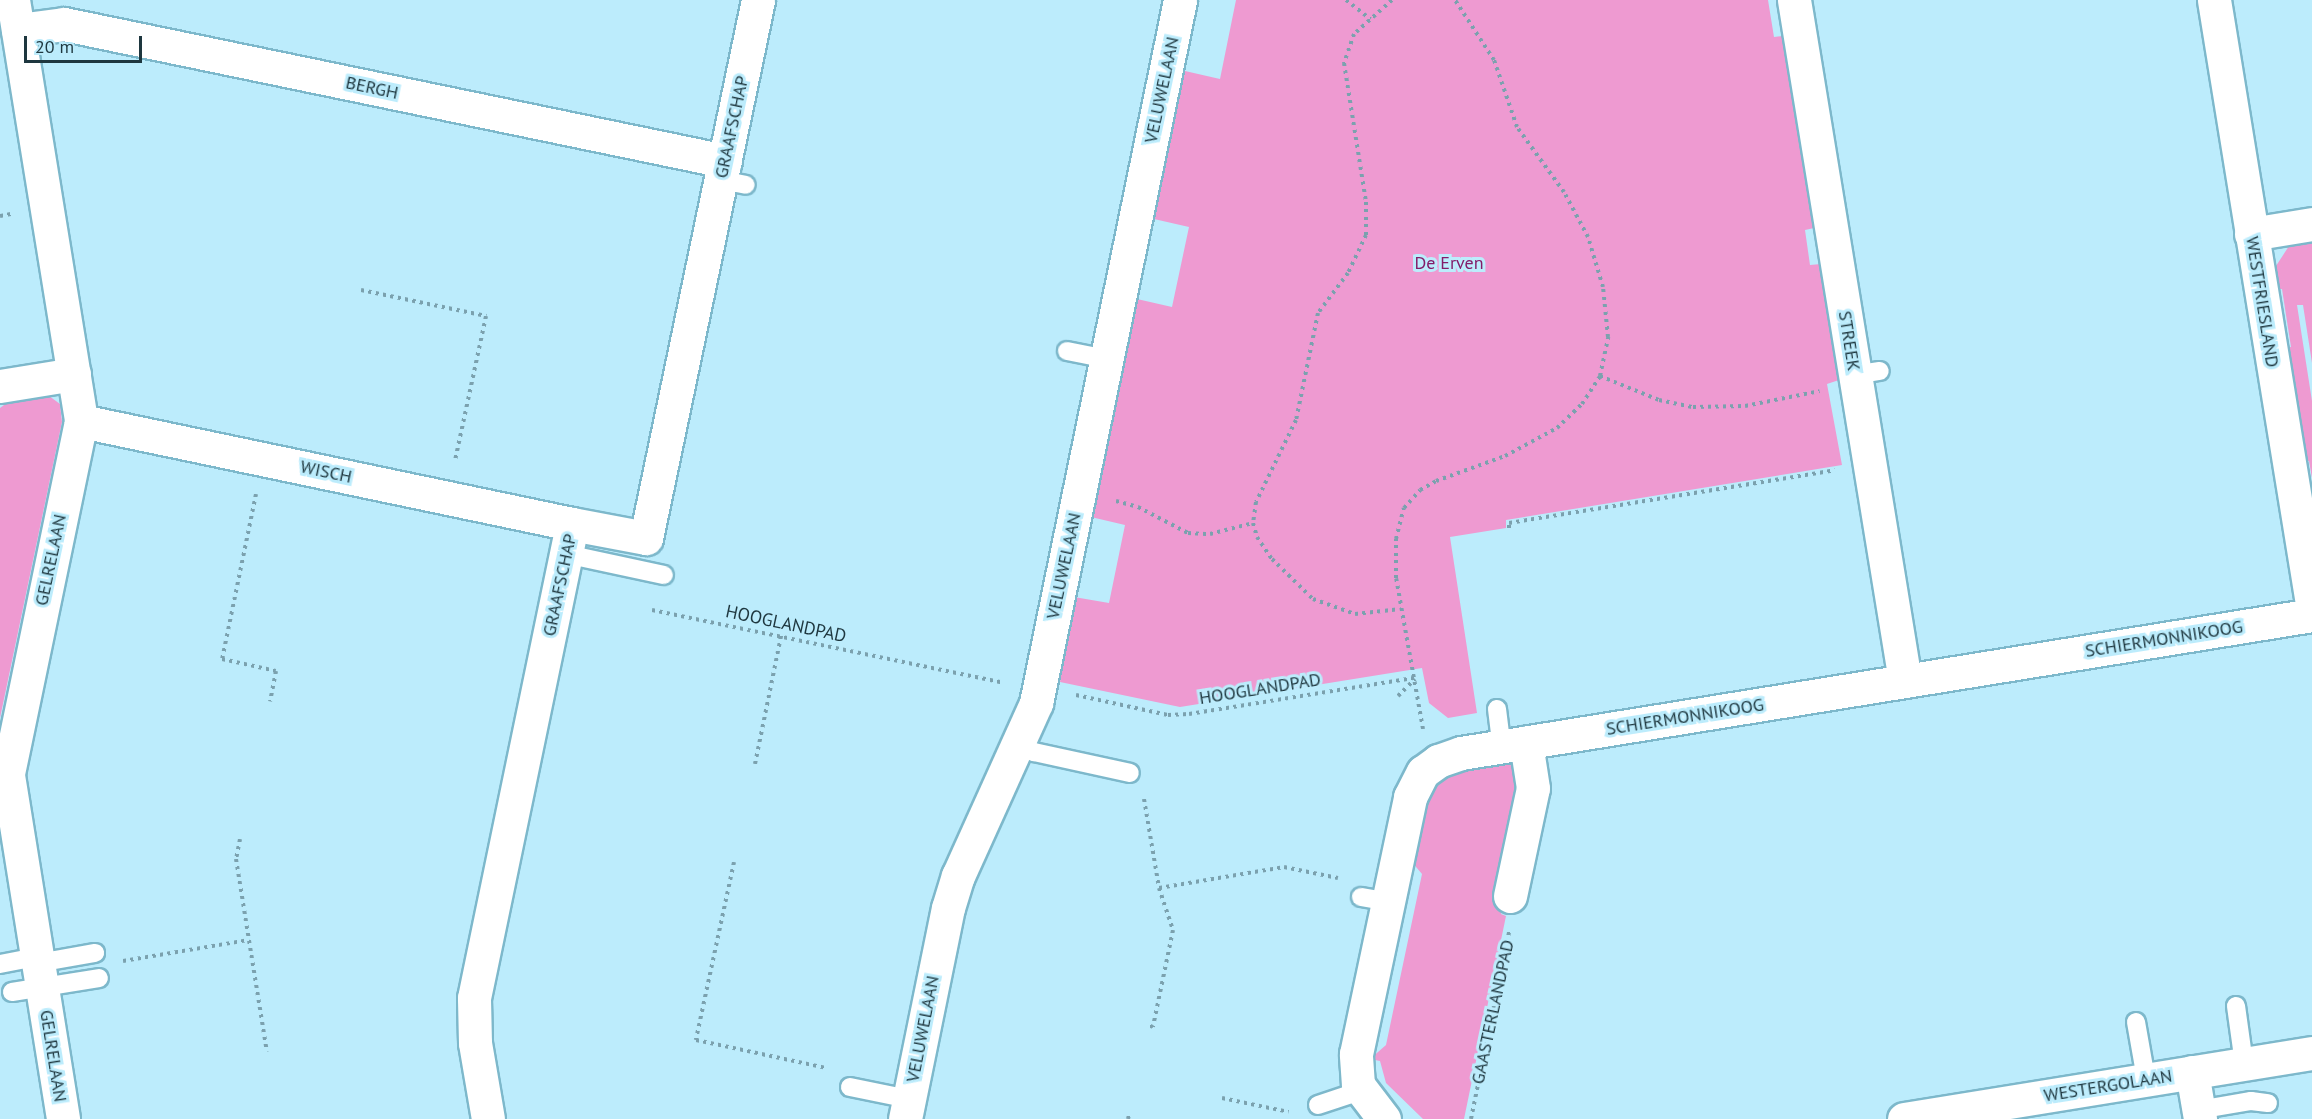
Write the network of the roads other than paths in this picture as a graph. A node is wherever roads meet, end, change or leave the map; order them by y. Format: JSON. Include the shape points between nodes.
{"nodes":[{"id":1,"x":758,"y":0,"type":"edge"},
{"id":2,"x":1180,"y":0,"type":"edge"},
{"id":3,"x":1794,"y":0,"type":"edge"},
{"id":4,"x":2214,"y":0,"type":"edge"},
{"id":5,"x":16,"y":15,"type":"edge"},
{"id":6,"x":731,"y":175,"type":"junction"},
{"id":7,"x":2312,"y":224,"type":"edge"},
{"id":8,"x":2251,"y":234,"type":"junction"},
{"id":9,"x":1066,"y":351,"type":"dead end"},
{"id":10,"x":1107,"y":360,"type":"junction"},
{"id":11,"x":74,"y":374,"type":"junction"},
{"id":12,"x":0,"y":386,"type":"edge"},
{"id":13,"x":81,"y":421,"type":"junction"},
{"id":14,"x":569,"y":539,"type":"junction"},
{"id":15,"x":664,"y":575,"type":"dead end"},
{"id":16,"x":2312,"y":604,"type":"edge"},
{"id":17,"x":2312,"y":615,"type":"edge"},
{"id":18,"x":1905,"y":681,"type":"junction"},
{"id":19,"x":1497,"y":709,"type":"dead end"},
{"id":20,"x":1018,"y":744,"type":"junction"},
{"id":21,"x":1514,"y":745,"type":"junction"},
{"id":22,"x":1130,"y":773,"type":"dead end"},
{"id":23,"x":4,"y":775,"type":"edge"},
{"id":24,"x":1510,"y":896,"type":"dead end"},
{"id":25,"x":94,"y":953,"type":"dead end"},
{"id":26,"x":0,"y":964,"type":"edge"},
{"id":27,"x":32,"y":975,"type":"junction"},
{"id":28,"x":99,"y":978,"type":"dead end"},
{"id":29,"x":2236,"y":1006,"type":"dead end"},
{"id":30,"x":2136,"y":1022,"type":"dead end"},
{"id":31,"x":2312,"y":1053,"type":"edge"},
{"id":32,"x":2244,"y":1064,"type":"junction"},
{"id":33,"x":2192,"y":1072,"type":"junction"},
{"id":34,"x":2146,"y":1079,"type":"junction"},
{"id":35,"x":850,"y":1087,"type":"dead end"},
{"id":36,"x":1360,"y":1091,"type":"junction"},
{"id":37,"x":2268,"y":1103,"type":"dead end"},
{"id":38,"x":1318,"y":1105,"type":"dead end"},
{"id":39,"x":907,"y":1109,"type":"edge"},
{"id":40,"x":2199,"y":1114,"type":"edge"},
{"id":41,"x":63,"y":1119,"type":"edge"},
{"id":42,"x":488,"y":1119,"type":"edge"},
{"id":43,"x":1384,"y":1119,"type":"edge"},
{"id":44,"x":1904,"y":1119,"type":"edge"}],
"edges":[{"from":1,"to":6,"type":"street","name":"GRAAFSCHAP"},
{"from":2,"to":10,"type":"street","name":"VELUWELAAN"},
{"from":3,"to":18,"type":"street","name":"STREEK","via":[[1867,373]]},
{"from":4,"to":8,"type":"street","name":"WESTFRIESLAND"},
{"from":5,"to":6,"type":"street","name":"BERGH"},
{"from":5,"to":11,"type":"street","name":"GELRELAAN"},
{"from":6,"to":14,"type":"street","name":"GRAAFSCHAP","via":[[646,538]]},
{"from":7,"to":8,"type":"street"},
{"from":8,"to":16,"type":"street","name":"WESTFRIESLAND"},
{"from":9,"to":10,"type":"lane"},
{"from":10,"to":20,"type":"street","name":"VELUWELAAN","via":[[1038,696]]},
{"from":11,"to":12,"type":"street"},
{"from":11,"to":13,"type":"street","name":"GELRELAAN"},
{"from":13,"to":14,"type":"street","name":"WISCH"},
{"from":13,"to":23,"type":"street","name":"GELRELAAN"},
{"from":14,"to":15,"type":"lane"},
{"from":14,"to":42,"type":"street","name":"GRAAFSCHAP","via":[[474,998],[475,1042]]},
{"from":17,"to":18,"type":"street","name":"SCHIERMONNIKOOG"},
{"from":18,"to":21,"type":"street","name":"SCHIERMONNIKOOG"},
{"from":19,"to":21,"type":"lane"},
{"from":20,"to":22,"type":"lane","via":[[1034,752]]},
{"from":20,"to":39,"type":"street","name":"VELUWELAAN","via":[[970,848],[948,908]]},
{"from":21,"to":24,"type":"street","via":[[1533,788]]},
{"from":21,"to":36,"type":"street","name":"SCHIERMONNIKOOG","via":[[1453,754],[1423,772],[1410,797],[1375,900],[1356,1054],[1355,1073]]},
{"from":23,"to":27,"type":"street","name":"GELRELAAN"},
{"from":25,"to":27,"type":"lane"},
{"from":26,"to":27,"type":"lane"},
{"from":27,"to":28,"type":"lane"},
{"from":27,"to":41,"type":"street","name":"GELRELAAN"},
{"from":29,"to":32,"type":"lane"},
{"from":30,"to":34,"type":"lane"},
{"from":31,"to":32,"type":"street","name":"WESTERGOLAAN"},
{"from":32,"to":33,"type":"street","name":"WESTERGOLAAN"},
{"from":33,"to":34,"type":"street","name":"WESTERGOLAAN"},
{"from":33,"to":40,"type":"street"},
{"from":34,"to":44,"type":"street","name":"WESTERGOLAAN"},
{"from":35,"to":39,"type":"lane"},
{"from":36,"to":38,"type":"lane"},
{"from":36,"to":43,"type":"street"},
{"from":37,"to":40,"type":"lane","via":[[2251,1101]]}]}
